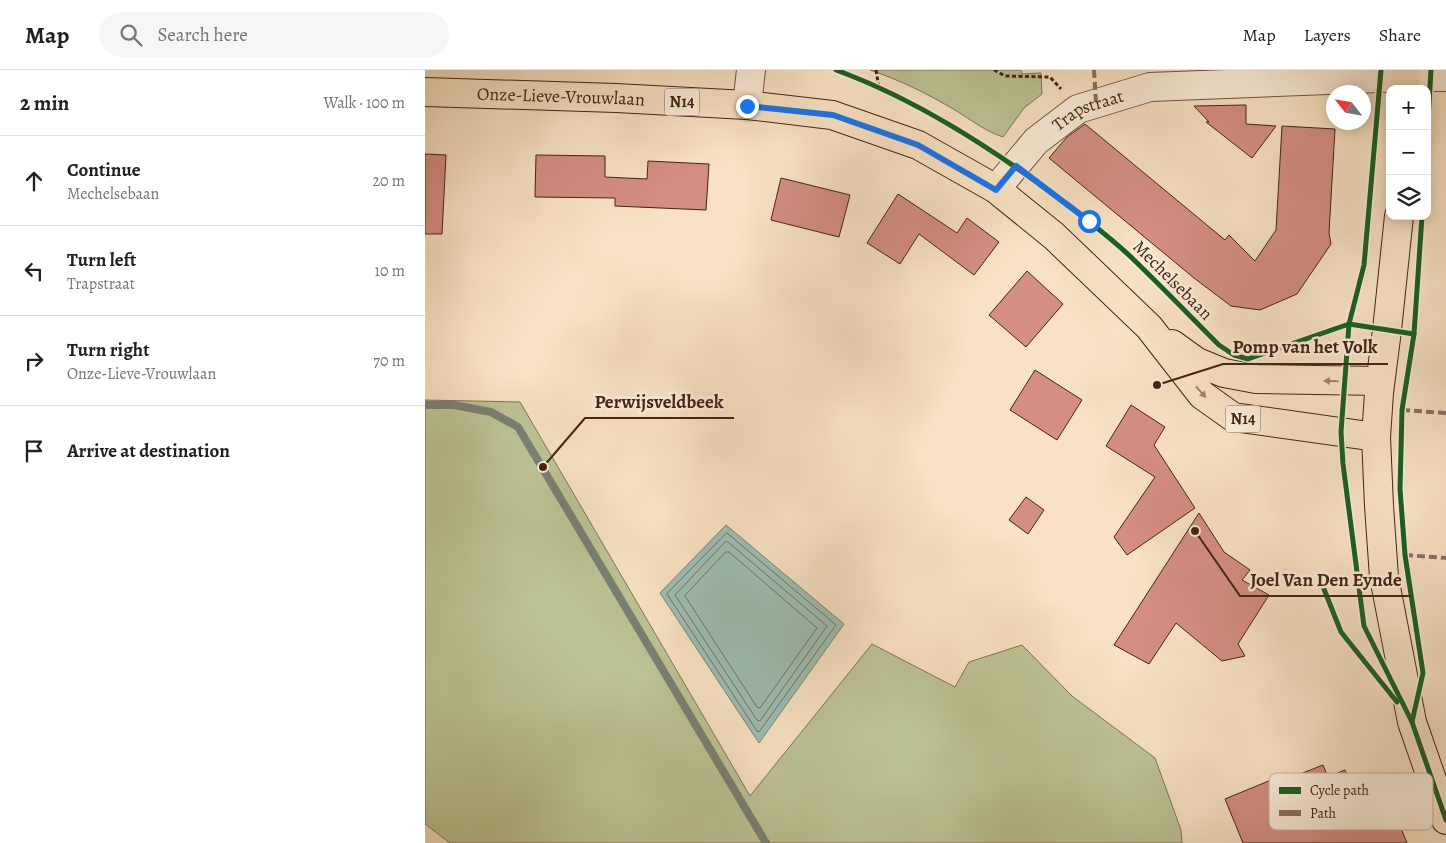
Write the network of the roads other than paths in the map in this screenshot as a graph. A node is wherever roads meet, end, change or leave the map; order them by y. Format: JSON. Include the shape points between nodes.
{"nodes":[{"id":1,"x":751,"y":70,"type":"edge"},
{"id":2,"x":1405,"y":78,"type":"edge"},
{"id":3,"x":1446,"y":78,"type":"edge"},
{"id":4,"x":425,"y":92,"type":"edge"},
{"id":5,"x":747,"y":106,"type":"junction"},
{"id":6,"x":996,"y":190,"type":"junction"},
{"id":7,"x":1399,"y":220,"type":"edge"},
{"id":8,"x":1149,"y":327,"type":"junction"},
{"id":9,"x":1380,"y":381,"type":"junction"},
{"id":10,"x":1376,"y":437,"type":"junction"},
{"id":11,"x":1430,"y":773,"type":"edge"},
{"id":12,"x":1433,"y":783,"type":"edge"},
{"id":13,"x":1446,"y":820,"type":"edge"}],
"edges":[{"from":1,"to":5,"type":"street"},
{"from":2,"to":3,"type":"street","name":"Trapstraat"},
{"from":2,"to":6,"type":"street","name":"Trapstraat","via":[[1150,87],[1078,109],[1036,141]]},
{"from":4,"to":5,"type":"main road","name":"Onze-Lieve-Vrouwlaan","number":"N14"},
{"from":5,"to":6,"type":"main road","name":"Onze-Lieve-Vrouwlaan","number":"N14","via":[[833,115],[918,145]]},
{"from":6,"to":8,"type":"main road","name":"Onze-Lieve-Vrouwlaan","number":"N14","via":[[1054,236]]},
{"from":7,"to":9,"type":"main road"},
{"from":9,"to":8,"type":"main road","number":"N14","one_way":true,"via":[[1255,379],[1224,373],[1197,362]]},
{"from":8,"to":10,"type":"main road","number":"N14","one_way":true,"via":[[1203,395],[1233,417]]},
{"from":9,"to":10,"type":"main road"},
{"from":10,"to":11,"type":"main road","via":[[1384,577],[1412,722]]},
{"from":12,"to":13,"type":"main road"}]}
